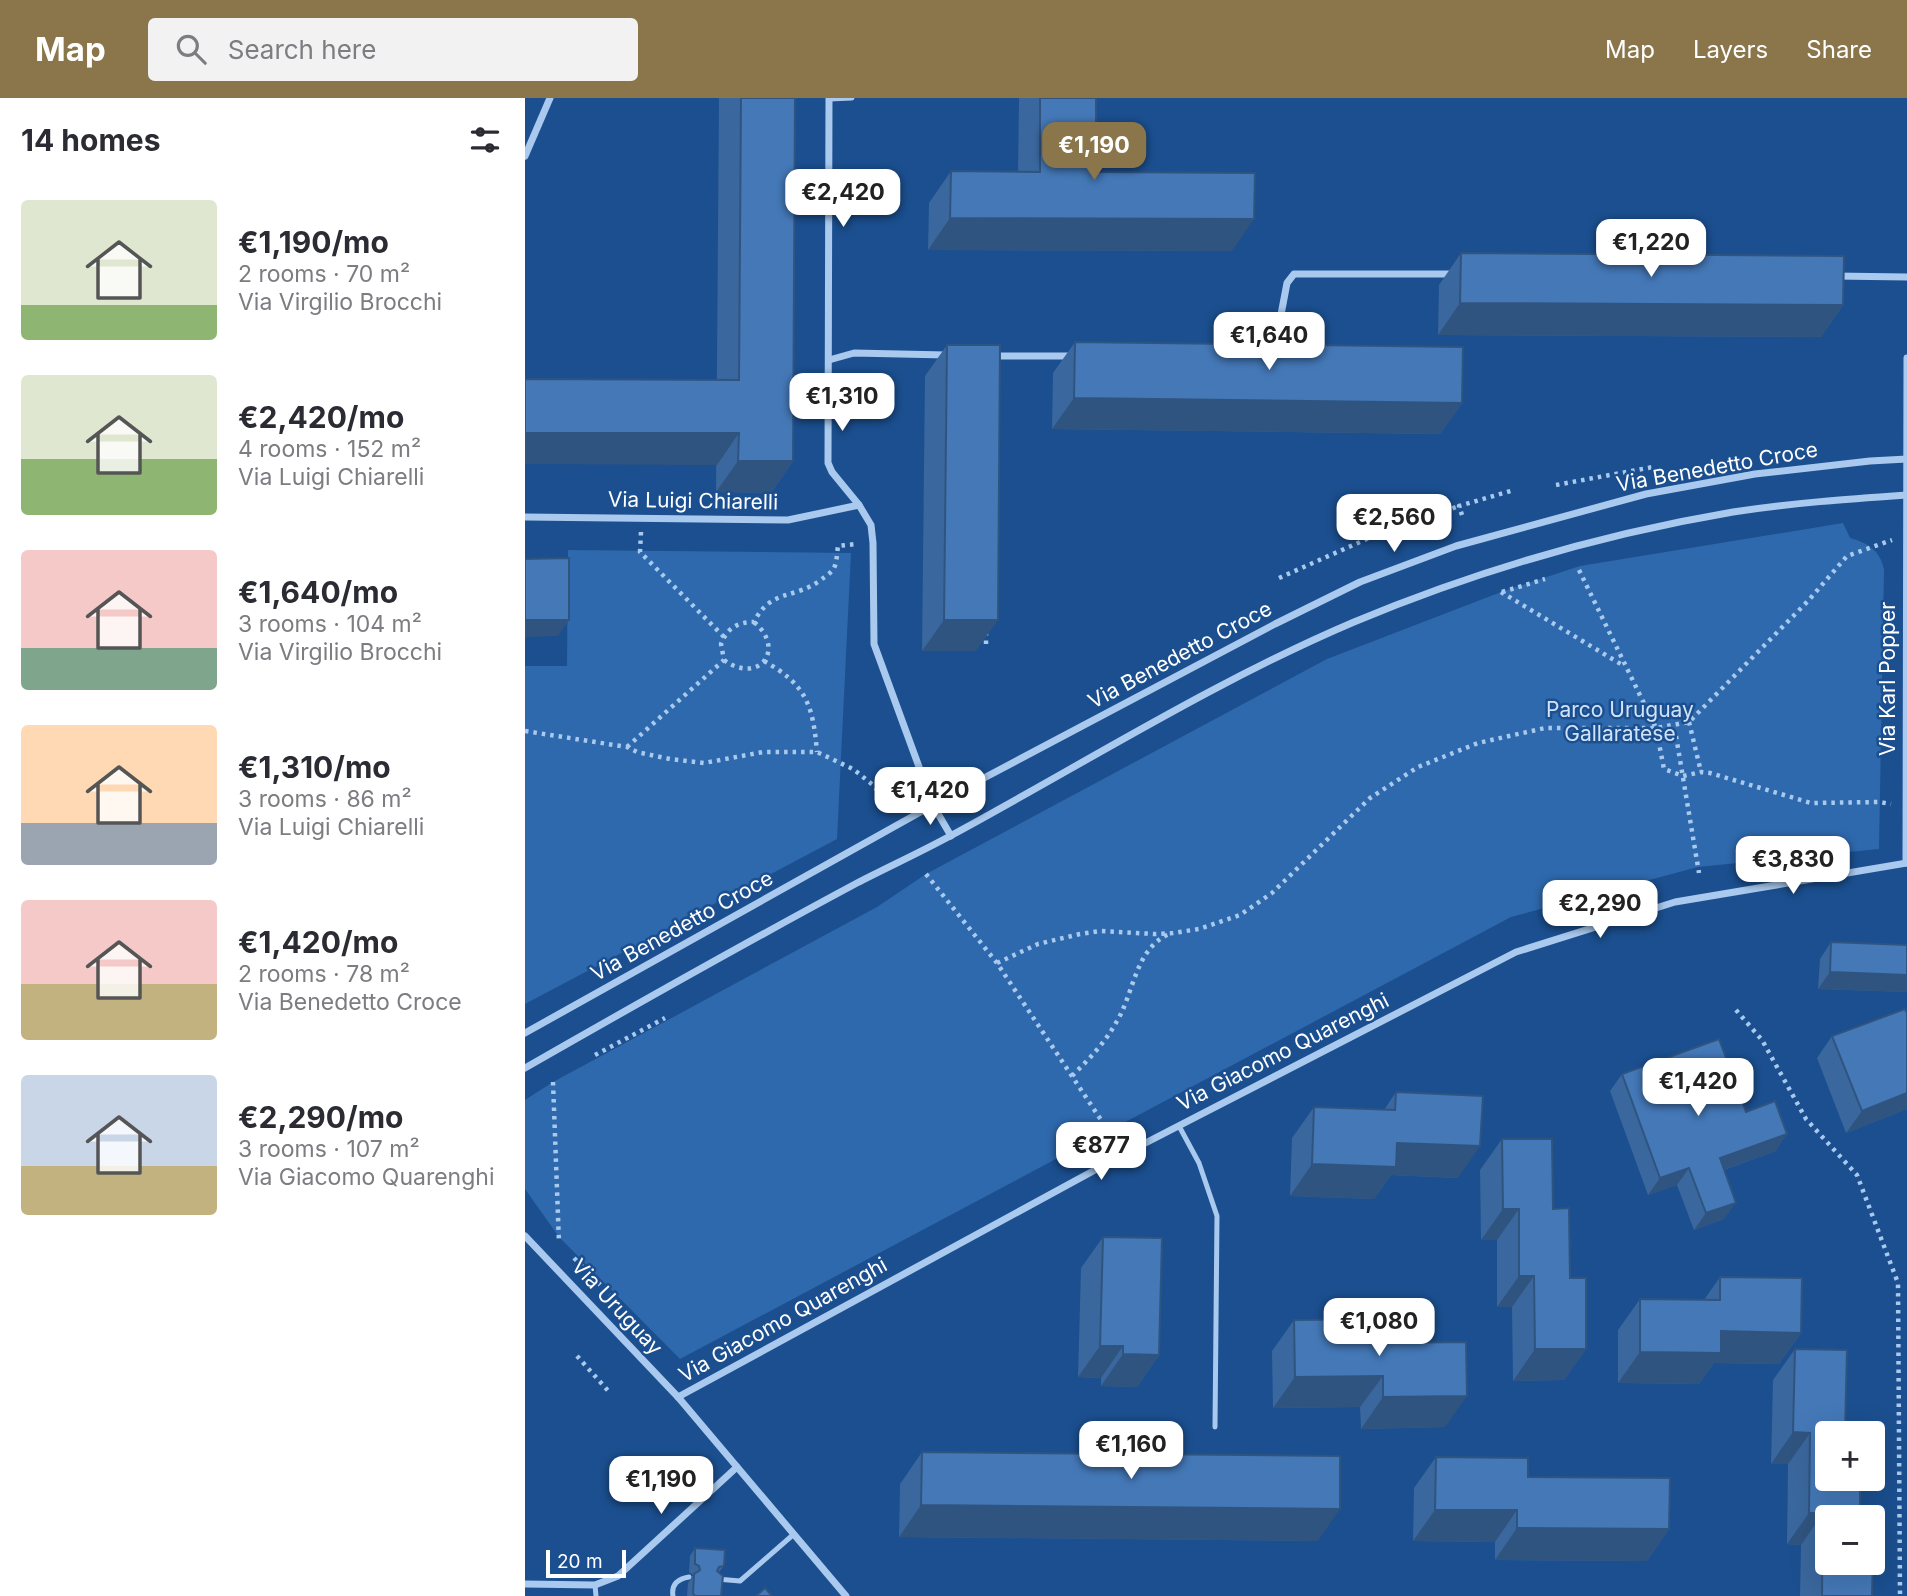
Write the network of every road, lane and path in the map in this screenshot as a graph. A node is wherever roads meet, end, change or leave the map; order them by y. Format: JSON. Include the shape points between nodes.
{"nodes":[{"id":1,"x":852,"y":98,"type":"edge"},
{"id":2,"x":829,"y":99,"type":"edge"},
{"id":3,"x":548,"y":101,"type":"edge"},
{"id":4,"x":525,"y":156,"type":"edge"},
{"id":5,"x":1457,"y":274,"type":"dead end"},
{"id":6,"x":1831,"y":276,"type":"edge"},
{"id":7,"x":1907,"y":276,"type":"edge"},
{"id":8,"x":1275,"y":346,"type":"junction"},
{"id":9,"x":1288,"y":346,"type":"edge"},
{"id":10,"x":1263,"y":349,"type":"edge"},
{"id":11,"x":960,"y":355,"type":"edge"},
{"id":12,"x":987,"y":356,"type":"edge"},
{"id":13,"x":1081,"y":356,"type":"edge"},
{"id":14,"x":1907,"y":358,"type":"edge"},
{"id":15,"x":828,"y":360,"type":"junction"},
{"id":16,"x":1906,"y":459,"type":"edge"},
{"id":17,"x":1653,"y":467,"type":"dead end"},
{"id":18,"x":1556,"y":485,"type":"dead end"},
{"id":19,"x":1514,"y":490,"type":"dead end"},
{"id":20,"x":1906,"y":495,"type":"edge"},
{"id":21,"x":859,"y":505,"type":"junction"},
{"id":22,"x":1459,"y":506,"type":"junction"},
{"id":23,"x":1461,"y":515,"type":"dead end"},
{"id":24,"x":525,"y":517,"type":"edge"},
{"id":25,"x":642,"y":519,"type":"junction"},
{"id":26,"x":1905,"y":536,"type":"edge"},
{"id":27,"x":873,"y":543,"type":"junction"},
{"id":28,"x":1579,"y":570,"type":"dead end"},
{"id":29,"x":1279,"y":578,"type":"dead end"},
{"id":30,"x":1545,"y":579,"type":"dead end"},
{"id":31,"x":754,"y":622,"type":"junction"},
{"id":32,"x":986,"y":631,"type":"edge"},
{"id":33,"x":724,"y":637,"type":"junction"},
{"id":34,"x":986,"y":644,"type":"edge"},
{"id":35,"x":724,"y":660,"type":"junction"},
{"id":36,"x":764,"y":661,"type":"junction"},
{"id":37,"x":1625,"y":667,"type":"junction"},
{"id":38,"x":1689,"y":722,"type":"junction"},
{"id":39,"x":1656,"y":728,"type":"junction"},
{"id":40,"x":525,"y":731,"type":"edge"},
{"id":41,"x":1676,"y":736,"type":"dead end"},
{"id":42,"x":627,"y":747,"type":"junction"},
{"id":43,"x":817,"y":752,"type":"junction"},
{"id":44,"x":1701,"y":772,"type":"junction"},
{"id":45,"x":1683,"y":776,"type":"junction"},
{"id":46,"x":1884,"y":804,"type":"dead end"},
{"id":47,"x":933,"y":805,"type":"junction"},
{"id":48,"x":890,"y":806,"type":"dead end"},
{"id":49,"x":951,"y":836,"type":"junction"},
{"id":50,"x":1907,"y":863,"type":"edge"},
{"id":51,"x":1699,"y":873,"type":"dead end"},
{"id":52,"x":926,"y":874,"type":"dead end"},
{"id":53,"x":1173,"y":933,"type":"junction"},
{"id":54,"x":997,"y":963,"type":"junction"},
{"id":55,"x":1736,"y":1010,"type":"dead end"},
{"id":56,"x":665,"y":1018,"type":"dead end"},
{"id":57,"x":525,"y":1033,"type":"edge"},
{"id":58,"x":595,"y":1055,"type":"dead end"},
{"id":59,"x":525,"y":1068,"type":"edge"},
{"id":60,"x":1072,"y":1076,"type":"junction"},
{"id":61,"x":553,"y":1082,"type":"dead end"},
{"id":62,"x":1179,"y":1126,"type":"junction"},
{"id":63,"x":1111,"y":1135,"type":"dead end"},
{"id":64,"x":525,"y":1236,"type":"edge"},
{"id":65,"x":559,"y":1242,"type":"dead end"},
{"id":66,"x":574,"y":1258,"type":"dead end"},
{"id":67,"x":617,"y":1302,"type":"dead end"},
{"id":68,"x":577,"y":1356,"type":"dead end"},
{"id":69,"x":611,"y":1394,"type":"dead end"},
{"id":70,"x":678,"y":1397,"type":"junction"},
{"id":71,"x":1215,"y":1427,"type":"dead end"},
{"id":72,"x":737,"y":1466,"type":"junction"},
{"id":73,"x":794,"y":1534,"type":"junction"},
{"id":74,"x":688,"y":1577,"type":"dead end"},
{"id":75,"x":717,"y":1579,"type":"edge"},
{"id":76,"x":525,"y":1584,"type":"edge"},
{"id":77,"x":595,"y":1585,"type":"junction"},
{"id":78,"x":596,"y":1596,"type":"edge"},
{"id":79,"x":673,"y":1596,"type":"edge"},
{"id":80,"x":846,"y":1596,"type":"edge"},
{"id":81,"x":1900,"y":1596,"type":"edge"}],
"edges":[{"from":1,"to":2,"type":"lane"},
{"from":2,"to":15,"type":"street"},
{"from":3,"to":4,"type":"street"},
{"from":5,"to":8,"type":"street","via":[[1294,274],[1287,283]]},
{"from":6,"to":7,"type":"street"},
{"from":8,"to":9,"type":"street"},
{"from":8,"to":10,"type":"street"},
{"from":11,"to":15,"type":"street","via":[[855,353]]},
{"from":12,"to":13,"type":"street"},
{"from":14,"to":16,"type":"street","name":"Via Karl Popper"},
{"from":15,"to":21,"type":"street","via":[[828,463]]},
{"from":16,"to":20,"type":"street","name":"Via Karl Popper"},
{"from":16,"to":47,"type":"street","name":"Via Benedetto Croce","via":[[1755,474],[1646,494],[1456,546],[1360,582],[1275,624]]},
{"from":17,"to":18,"type":"path"},
{"from":19,"to":22,"type":"path"},
{"from":20,"to":26,"type":"street","name":"Via Karl Popper"},
{"from":20,"to":49,"type":"street","via":[[1802,503],[1696,520],[1570,548],[1454,583],[1289,652]]},
{"from":21,"to":25,"type":"street","name":"Via Luigi Chiarelli","via":[[788,520]]},
{"from":21,"to":27,"type":"street","via":[[871,525]]},
{"from":22,"to":23,"type":"path"},
{"from":22,"to":29,"type":"path","via":[[1369,538]]},
{"from":24,"to":25,"type":"street","name":"Via Luigi Chiarelli"},
{"from":25,"to":33,"type":"path","via":[[640,552]]},
{"from":26,"to":38,"type":"path","via":[[1847,556]]},
{"from":26,"to":50,"type":"street","name":"Via Karl Popper"},
{"from":27,"to":31,"type":"path","via":[[838,545],[834,569],[800,592],[776,597],[761,608]]},
{"from":27,"to":47,"type":"street","via":[[874,644]]},
{"from":28,"to":37,"type":"path"},
{"from":30,"to":37,"type":"path","via":[[1501,592]]},
{"from":31,"to":33,"type":"path","via":[[739,624]]},
{"from":31,"to":36,"type":"path","via":[[766,632],[770,647]]},
{"from":32,"to":34,"type":"path"},
{"from":33,"to":35,"type":"path"},
{"from":35,"to":36,"type":"path","via":[[736,669],[752,669]]},
{"from":35,"to":42,"type":"path"},
{"from":36,"to":43,"type":"path","via":[[801,689],[814,715]]},
{"from":37,"to":39,"type":"path"},
{"from":38,"to":39,"type":"path"},
{"from":38,"to":44,"type":"path"},
{"from":39,"to":45,"type":"path","via":[[1664,769]]},
{"from":39,"to":53,"type":"path","via":[[1545,728],[1478,743],[1418,767],[1370,798],[1257,904],[1220,923]]},
{"from":40,"to":42,"type":"path"},
{"from":41,"to":45,"type":"path"},
{"from":42,"to":43,"type":"path","via":[[704,763],[763,752]]},
{"from":43,"to":48,"type":"path","via":[[853,769]]},
{"from":44,"to":45,"type":"path"},
{"from":44,"to":46,"type":"path","via":[[1811,803]]},
{"from":45,"to":51,"type":"path"},
{"from":47,"to":49,"type":"street"},
{"from":47,"to":57,"type":"street","name":"Via Benedetto Croce"},
{"from":49,"to":59,"type":"street"},
{"from":50,"to":62,"type":"street","name":"Via Giacomo Quarenghi","via":[[1675,902],[1516,952]]},
{"from":52,"to":54,"type":"path"},
{"from":53,"to":54,"type":"path","via":[[1080,934],[1038,944]]},
{"from":53,"to":60,"type":"path","via":[[1155,942],[1147,953],[1107,1038]]},
{"from":54,"to":60,"type":"path"},
{"from":55,"to":81,"type":"path","via":[[1762,1040],[1806,1119],[1857,1175],[1898,1283]]},
{"from":56,"to":58,"type":"path"},
{"from":60,"to":63,"type":"path"},
{"from":61,"to":65,"type":"path"},
{"from":62,"to":70,"type":"street","name":"Via Giacomo Quarenghi"},
{"from":62,"to":71,"type":"lane","via":[[1199,1163],[1217,1216]]},
{"from":64,"to":70,"type":"street","name":"Via Uruguay"},
{"from":66,"to":67,"type":"path"},
{"from":68,"to":69,"type":"path"},
{"from":70,"to":72,"type":"street","name":"Via Uruguay"},
{"from":72,"to":73,"type":"street","name":"Via Uruguay"},
{"from":72,"to":77,"type":"street","via":[[618,1576]]},
{"from":73,"to":75,"type":"lane","via":[[740,1581]]},
{"from":73,"to":80,"type":"street","name":"Via Uruguay"},
{"from":74,"to":79,"type":"lane","via":[[679,1578]]},
{"from":76,"to":77,"type":"street"},
{"from":77,"to":78,"type":"lane"}]}
